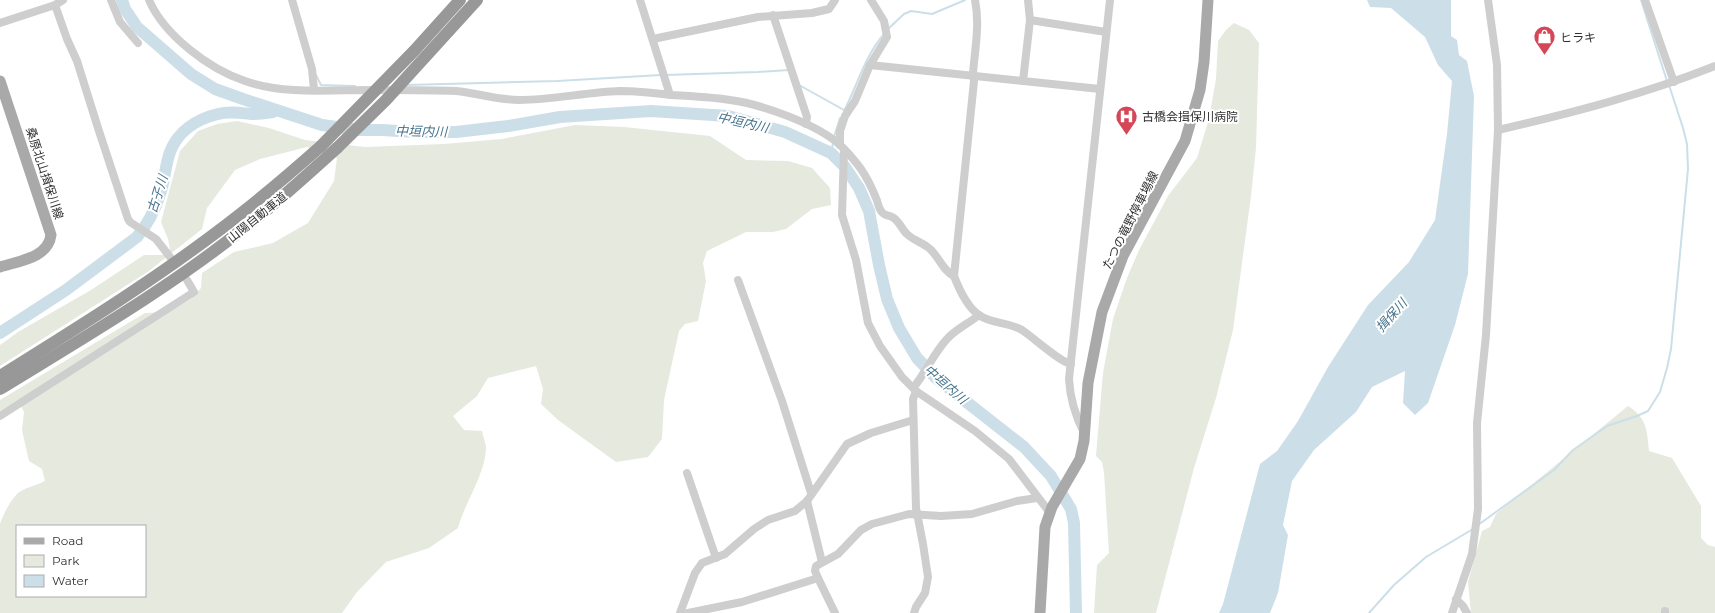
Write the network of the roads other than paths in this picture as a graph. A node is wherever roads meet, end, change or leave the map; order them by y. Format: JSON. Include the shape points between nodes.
{"nodes":[{"id":1,"x":63,"y":0,"type":"edge"},
{"id":2,"x":111,"y":0,"type":"edge"},
{"id":3,"x":149,"y":0,"type":"edge"},
{"id":4,"x":292,"y":0,"type":"edge"},
{"id":5,"x":460,"y":0,"type":"edge"},
{"id":6,"x":478,"y":0,"type":"edge"},
{"id":7,"x":640,"y":0,"type":"edge"},
{"id":8,"x":836,"y":0,"type":"edge"},
{"id":9,"x":871,"y":0,"type":"edge"},
{"id":10,"x":975,"y":0,"type":"edge"},
{"id":11,"x":1028,"y":0,"type":"edge"},
{"id":12,"x":1110,"y":0,"type":"edge"},
{"id":13,"x":1208,"y":0,"type":"edge"},
{"id":14,"x":1488,"y":0,"type":"edge"},
{"id":15,"x":1645,"y":0,"type":"edge"},
{"id":16,"x":56,"y":5,"type":"junction"},
{"id":17,"x":773,"y":15,"type":"junction"},
{"id":18,"x":1030,"y":20,"type":"junction"},
{"id":19,"x":0,"y":23,"type":"edge"},
{"id":20,"x":1106,"y":32,"type":"junction"},
{"id":21,"x":653,"y":40,"type":"junction"},
{"id":22,"x":138,"y":43,"type":"dead end"},
{"id":23,"x":870,"y":65,"type":"junction"},
{"id":24,"x":1715,"y":66,"type":"edge"},
{"id":25,"x":973,"y":77,"type":"junction"},
{"id":26,"x":0,"y":81,"type":"edge"},
{"id":27,"x":1023,"y":81,"type":"junction"},
{"id":28,"x":1674,"y":82,"type":"junction"},
{"id":29,"x":314,"y":90,"type":"junction"},
{"id":30,"x":1100,"y":90,"type":"junction"},
{"id":31,"x":670,"y":94,"type":"junction"},
{"id":32,"x":806,"y":124,"type":"junction"},
{"id":33,"x":1498,"y":130,"type":"junction"},
{"id":34,"x":842,"y":149,"type":"junction"},
{"id":35,"x":170,"y":257,"type":"dead end"},
{"id":36,"x":0,"y":267,"type":"edge"},
{"id":37,"x":954,"y":276,"type":"junction"},
{"id":38,"x":187,"y":280,"type":"dead end"},
{"id":39,"x":738,"y":280,"type":"dead end"},
{"id":40,"x":979,"y":315,"type":"junction"},
{"id":41,"x":1071,"y":364,"type":"junction"},
{"id":42,"x":0,"y":376,"type":"edge"},
{"id":43,"x":915,"y":388,"type":"junction"},
{"id":44,"x":0,"y":389,"type":"edge"},
{"id":45,"x":0,"y":416,"type":"edge"},
{"id":46,"x":913,"y":420,"type":"junction"},
{"id":47,"x":1084,"y":433,"type":"junction"},
{"id":48,"x":687,"y":473,"type":"dead end"},
{"id":49,"x":809,"y":497,"type":"junction"},
{"id":50,"x":1037,"y":498,"type":"junction"},
{"id":51,"x":1051,"y":510,"type":"junction"},
{"id":52,"x":916,"y":514,"type":"junction"},
{"id":53,"x":716,"y":558,"type":"junction"},
{"id":54,"x":822,"y":562,"type":"junction"},
{"id":55,"x":818,"y":578,"type":"junction"},
{"id":56,"x":1456,"y":599,"type":"junction"},
{"id":57,"x":712,"y":611,"type":"edge"},
{"id":58,"x":680,"y":613,"type":"edge"},
{"id":59,"x":688,"y":613,"type":"edge"},
{"id":60,"x":835,"y":613,"type":"edge"},
{"id":61,"x":914,"y":613,"type":"edge"},
{"id":62,"x":1040,"y":613,"type":"edge"},
{"id":63,"x":1452,"y":613,"type":"edge"},
{"id":64,"x":1467,"y":613,"type":"edge"}],
"edges":[{"from":1,"to":16,"type":"street"},
{"from":2,"to":22,"type":"street","via":[[120,22]]},
{"from":3,"to":29,"type":"street","via":[[164,25],[224,74],[273,88]]},
{"from":4,"to":29,"type":"street","via":[[312,69]]},
{"from":5,"to":42,"type":"highway","name":"山陽自動車道","bridge":true,"via":[[321,146],[239,215],[78,327]]},
{"from":6,"to":44,"type":"highway","name":"山陽自動車道","bridge":true,"via":[[386,100],[337,148],[247,226],[92,332]]},
{"from":7,"to":21,"type":"street"},
{"from":8,"to":17,"type":"street","via":[[829,9]]},
{"from":9,"to":23,"type":"street","via":[[887,37]]},
{"from":10,"to":25,"type":"street","via":[[978,24]]},
{"from":11,"to":18,"type":"street"},
{"from":12,"to":20,"type":"street"},
{"from":13,"to":47,"type":"main road","name":"たつの竜野停車場線","via":[[1204,62],[1196,107],[1186,141],[1123,256],[1102,312],[1088,383]]},
{"from":14,"to":33,"type":"street","via":[[1497,66]]},
{"from":15,"to":28,"type":"street"},
{"from":16,"to":19,"type":"street"},
{"from":16,"to":35,"type":"street","via":[[67,40],[78,61],[128,219],[150,234]]},
{"from":17,"to":21,"type":"street"},
{"from":17,"to":32,"type":"street","via":[[807,117]]},
{"from":18,"to":20,"type":"street"},
{"from":18,"to":27,"type":"street"},
{"from":20,"to":30,"type":"street"},
{"from":21,"to":31,"type":"street"},
{"from":23,"to":25,"type":"street"},
{"from":23,"to":34,"type":"street","via":[[840,131]]},
{"from":24,"to":28,"type":"street"},
{"from":25,"to":27,"type":"street"},
{"from":25,"to":37,"type":"street"},
{"from":26,"to":36,"type":"main road","name":"桑原北山揖保川線","via":[[51,235],[47,248],[41,253]]},
{"from":27,"to":30,"type":"street"},
{"from":28,"to":33,"type":"street","via":[[1568,114]]},
{"from":29,"to":31,"type":"street","via":[[457,91],[517,100],[619,91]]},
{"from":30,"to":41,"type":"street"},
{"from":31,"to":32,"type":"street","via":[[748,103]]},
{"from":32,"to":34,"type":"street"},
{"from":33,"to":56,"type":"street","via":[[1478,423],[1478,509],[1472,554]]},
{"from":34,"to":37,"type":"street","via":[[862,170],[876,196],[880,210],[897,220],[915,241],[932,250],[946,270]]},
{"from":34,"to":43,"type":"street","via":[[843,222],[856,260],[868,322],[880,346],[902,377]]},
{"from":37,"to":40,"type":"street","via":[[959,288]]},
{"from":38,"to":45,"type":"street","via":[[194,292]]},
{"from":39,"to":49,"type":"street","via":[[782,401]]},
{"from":40,"to":41,"type":"street","via":[[1021,329],[1058,358]]},
{"from":40,"to":43,"type":"street","via":[[947,339]]},
{"from":41,"to":47,"type":"street","via":[[1070,397],[1076,418]]},
{"from":43,"to":46,"type":"street"},
{"from":43,"to":50,"type":"street","via":[[996,447],[1016,468]]},
{"from":46,"to":49,"type":"street","via":[[871,433],[847,444]]},
{"from":46,"to":52,"type":"street"},
{"from":47,"to":51,"type":"main road","name":"たつの竜野停車場線","via":[[1080,459]]},
{"from":48,"to":53,"type":"street"},
{"from":49,"to":53,"type":"street","via":[[795,511],[768,520],[734,548]]},
{"from":49,"to":54,"type":"street"},
{"from":50,"to":51,"type":"street"},
{"from":50,"to":52,"type":"street","via":[[972,514]]},
{"from":51,"to":62,"type":"main road","name":"たつの竜野停車場線","via":[[1043,553]]},
{"from":52,"to":54,"type":"street","via":[[872,524],[861,530],[838,554]]},
{"from":52,"to":61,"type":"street","via":[[928,577],[925,593]]},
{"from":53,"to":58,"type":"street","via":[[702,563],[697,568]]},
{"from":54,"to":55,"type":"street","via":[[816,566]]},
{"from":55,"to":57,"type":"street"},
{"from":55,"to":60,"type":"street"},
{"from":56,"to":63,"type":"street"},
{"from":56,"to":64,"type":"street"},
{"from":57,"to":59,"type":"street"}]}
